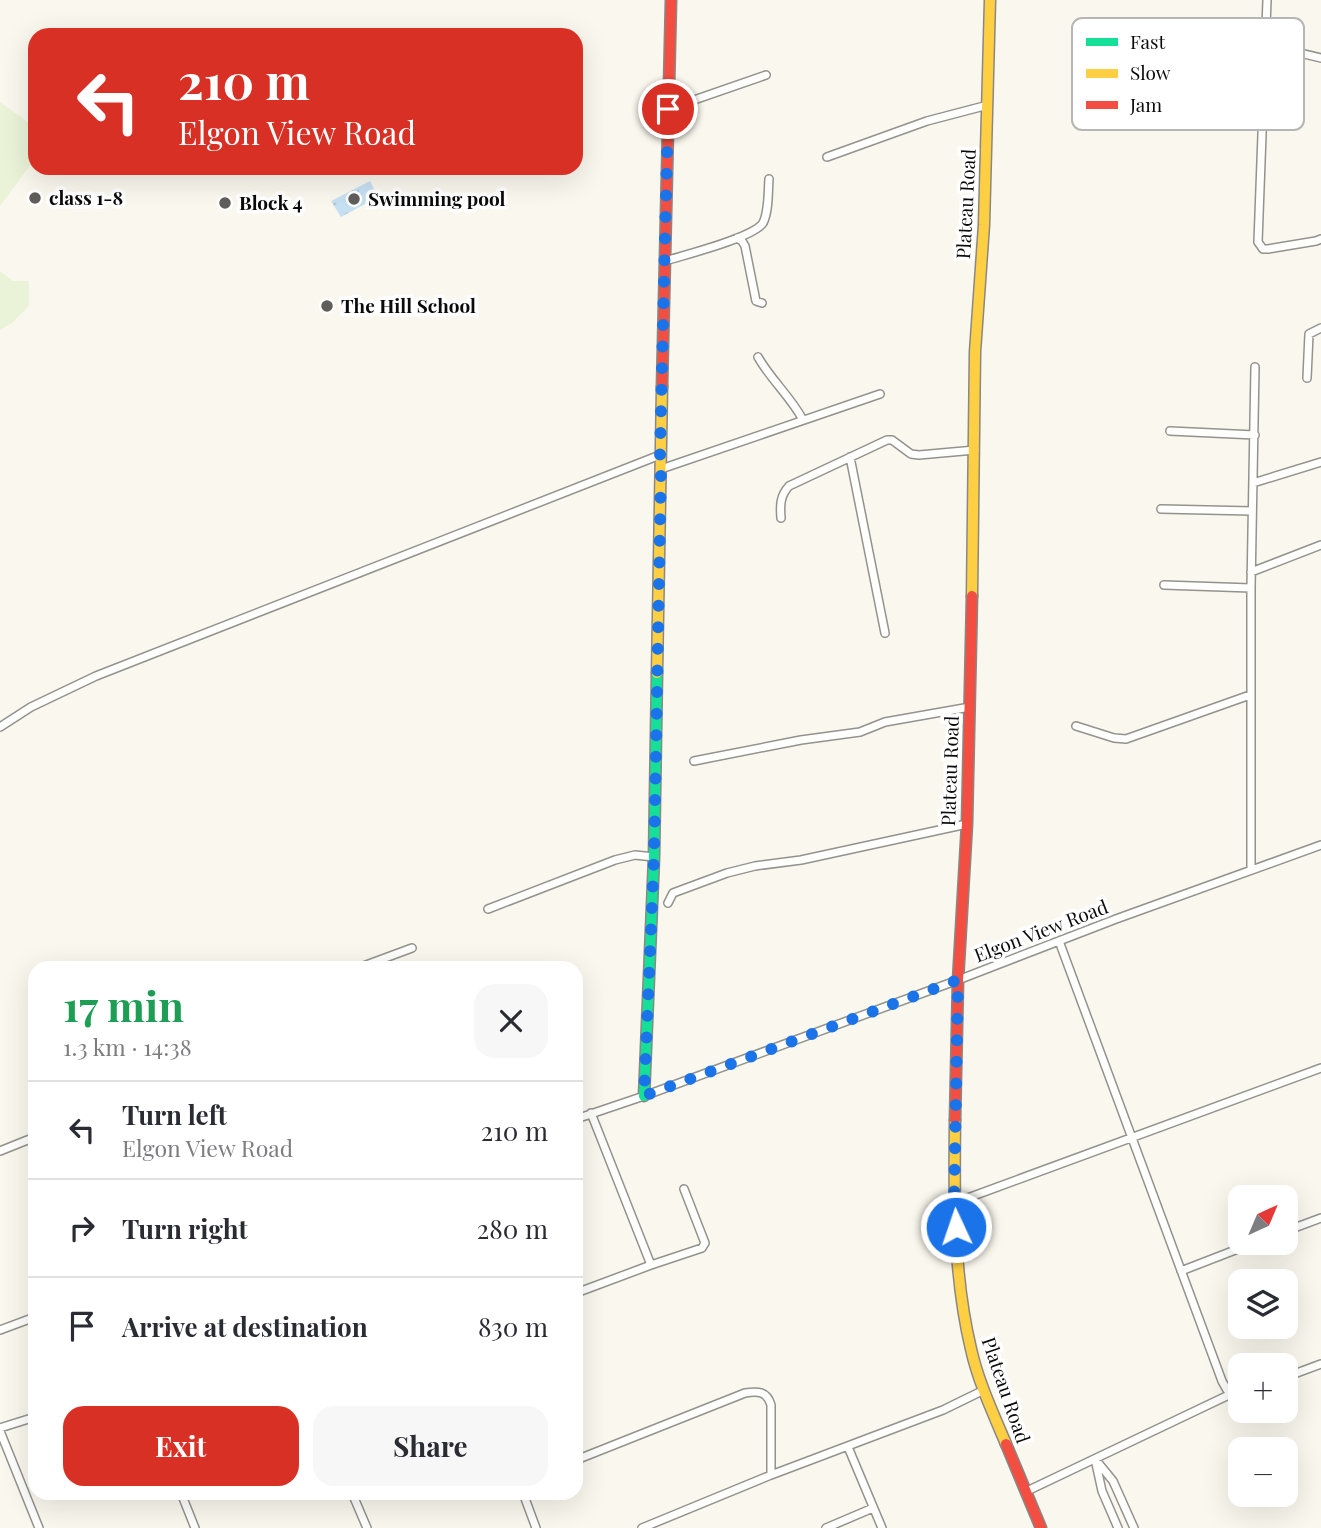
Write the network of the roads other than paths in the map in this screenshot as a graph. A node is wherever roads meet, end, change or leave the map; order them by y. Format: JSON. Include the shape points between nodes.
{"nodes":[{"id":1,"x":671,"y":0,"type":"edge"},
{"id":2,"x":990,"y":0,"type":"edge"},
{"id":3,"x":1267,"y":0,"type":"edge"},
{"id":4,"x":1267,"y":18,"type":"edge"},
{"id":5,"x":765,"y":75,"type":"dead end"},
{"id":6,"x":988,"y":105,"type":"junction"},
{"id":7,"x":668,"y":109,"type":"junction"},
{"id":8,"x":1263,"y":130,"type":"edge"},
{"id":9,"x":827,"y":158,"type":"dead end"},
{"id":10,"x":769,"y":179,"type":"dead end"},
{"id":11,"x":737,"y":238,"type":"junction"},
{"id":12,"x":1321,"y":239,"type":"edge"},
{"id":13,"x":665,"y":261,"type":"junction"},
{"id":14,"x":762,"y":303,"type":"dead end"},
{"id":15,"x":1321,"y":328,"type":"edge"},
{"id":16,"x":758,"y":357,"type":"dead end"},
{"id":17,"x":1255,"y":367,"type":"dead end"},
{"id":18,"x":1307,"y":378,"type":"dead end"},
{"id":19,"x":880,"y":394,"type":"dead end"},
{"id":20,"x":803,"y":420,"type":"junction"},
{"id":21,"x":1170,"y":430,"type":"dead end"},
{"id":22,"x":1255,"y":435,"type":"junction"},
{"id":23,"x":975,"y":450,"type":"junction"},
{"id":24,"x":660,"y":454,"type":"junction"},
{"id":25,"x":850,"y":457,"type":"junction"},
{"id":26,"x":1321,"y":462,"type":"edge"},
{"id":27,"x":661,"y":469,"type":"junction"},
{"id":28,"x":1253,"y":484,"type":"junction"},
{"id":29,"x":1161,"y":509,"type":"dead end"},
{"id":30,"x":1252,"y":511,"type":"junction"},
{"id":31,"x":781,"y":518,"type":"dead end"},
{"id":32,"x":1321,"y":545,"type":"edge"},
{"id":33,"x":1251,"y":572,"type":"junction"},
{"id":34,"x":1164,"y":585,"type":"dead end"},
{"id":35,"x":1251,"y":588,"type":"junction"},
{"id":36,"x":885,"y":633,"type":"dead end"},
{"id":37,"x":1250,"y":695,"type":"junction"},
{"id":38,"x":970,"y":707,"type":"junction"},
{"id":39,"x":1076,"y":726,"type":"dead end"},
{"id":40,"x":0,"y":727,"type":"edge"},
{"id":41,"x":694,"y":761,"type":"dead end"},
{"id":42,"x":967,"y":824,"type":"junction"},
{"id":43,"x":1321,"y":845,"type":"edge"},
{"id":44,"x":654,"y":857,"type":"junction"},
{"id":45,"x":1251,"y":870,"type":"junction"},
{"id":46,"x":668,"y":903,"type":"dead end"},
{"id":47,"x":488,"y":909,"type":"dead end"},
{"id":48,"x":1059,"y":941,"type":"junction"},
{"id":49,"x":412,"y":948,"type":"dead end"},
{"id":50,"x":377,"y":961,"type":"edge"},
{"id":51,"x":958,"y":980,"type":"junction"},
{"id":52,"x":1321,"y":1068,"type":"edge"},
{"id":53,"x":644,"y":1096,"type":"junction"},
{"id":54,"x":591,"y":1113,"type":"junction"},
{"id":55,"x":583,"y":1116,"type":"edge"},
{"id":56,"x":1132,"y":1139,"type":"junction"},
{"id":57,"x":28,"y":1140,"type":"edge"},
{"id":58,"x":0,"y":1151,"type":"edge"},
{"id":59,"x":684,"y":1189,"type":"dead end"},
{"id":60,"x":954,"y":1203,"type":"junction"},
{"id":61,"x":1321,"y":1218,"type":"edge"},
{"id":62,"x":1298,"y":1227,"type":"edge"},
{"id":63,"x":1228,"y":1253,"type":"edge"},
{"id":64,"x":651,"y":1265,"type":"junction"},
{"id":65,"x":1181,"y":1271,"type":"junction"},
{"id":66,"x":583,"y":1290,"type":"edge"},
{"id":67,"x":28,"y":1320,"type":"edge"},
{"id":68,"x":0,"y":1330,"type":"edge"},
{"id":69,"x":1321,"y":1364,"type":"edge"},
{"id":70,"x":1298,"y":1373,"type":"edge"},
{"id":71,"x":984,"y":1390,"type":"junction"},
{"id":72,"x":1228,"y":1390,"type":"edge"},
{"id":73,"x":1228,"y":1397,"type":"edge"},
{"id":74,"x":28,"y":1420,"type":"edge"},
{"id":75,"x":0,"y":1430,"type":"edge"},
{"id":76,"x":848,"y":1447,"type":"junction"},
{"id":77,"x":583,"y":1457,"type":"edge"},
{"id":78,"x":1095,"y":1459,"type":"junction"},
{"id":79,"x":771,"y":1475,"type":"junction"},
{"id":80,"x":1025,"y":1492,"type":"junction"},
{"id":81,"x":184,"y":1500,"type":"edge"},
{"id":82,"x":355,"y":1500,"type":"edge"},
{"id":83,"x":526,"y":1500,"type":"edge"},
{"id":84,"x":873,"y":1508,"type":"junction"},
{"id":85,"x":664,"y":1524,"type":"edge"},
{"id":86,"x":39,"y":1528,"type":"edge"},
{"id":87,"x":195,"y":1528,"type":"edge"},
{"id":88,"x":366,"y":1528,"type":"edge"},
{"id":89,"x":536,"y":1528,"type":"edge"},
{"id":90,"x":642,"y":1528,"type":"edge"},
{"id":91,"x":826,"y":1528,"type":"edge"},
{"id":92,"x":882,"y":1528,"type":"edge"},
{"id":93,"x":1041,"y":1528,"type":"edge"},
{"id":94,"x":1118,"y":1528,"type":"edge"},
{"id":95,"x":1134,"y":1528,"type":"edge"}],
"edges":[{"from":1,"to":7,"type":"street"},
{"from":2,"to":6,"type":"street","name":"Plateau Road"},
{"from":3,"to":4,"type":"street"},
{"from":5,"to":7,"type":"street"},
{"from":6,"to":9,"type":"street","via":[[928,121]]},
{"from":6,"to":23,"type":"street","name":"Plateau Road","via":[[975,352]]},
{"from":7,"to":13,"type":"street"},
{"from":8,"to":12,"type":"street","via":[[1258,242],[1268,249]]},
{"from":10,"to":11,"type":"street","via":[[763,223]]},
{"from":11,"to":13,"type":"street"},
{"from":11,"to":14,"type":"street","via":[[746,246],[756,302]]},
{"from":13,"to":24,"type":"street"},
{"from":15,"to":18,"type":"street","via":[[1309,334]]},
{"from":16,"to":20,"type":"street"},
{"from":17,"to":22,"type":"street"},
{"from":19,"to":20,"type":"street"},
{"from":20,"to":27,"type":"street"},
{"from":21,"to":22,"type":"street"},
{"from":22,"to":28,"type":"street"},
{"from":23,"to":25,"type":"street","via":[[919,455],[892,440]]},
{"from":23,"to":38,"type":"street","name":"Plateau Road"},
{"from":24,"to":27,"type":"street"},
{"from":24,"to":40,"type":"street","via":[[96,676]]},
{"from":25,"to":31,"type":"street","via":[[789,486],[781,497]]},
{"from":25,"to":36,"type":"street"},
{"from":26,"to":28,"type":"street"},
{"from":27,"to":44,"type":"street"},
{"from":28,"to":30,"type":"street"},
{"from":29,"to":30,"type":"street"},
{"from":30,"to":33,"type":"street"},
{"from":32,"to":33,"type":"street"},
{"from":33,"to":35,"type":"street"},
{"from":34,"to":35,"type":"street"},
{"from":35,"to":37,"type":"street"},
{"from":37,"to":39,"type":"street","via":[[1126,739]]},
{"from":37,"to":45,"type":"street"},
{"from":38,"to":41,"type":"street"},
{"from":38,"to":42,"type":"street","name":"Plateau Road"},
{"from":42,"to":46,"type":"street","via":[[727,873],[673,893]]},
{"from":42,"to":51,"type":"street","name":"Plateau Road"},
{"from":43,"to":45,"type":"street","name":"Elgon View Road"},
{"from":44,"to":47,"type":"street","via":[[615,860]]},
{"from":44,"to":53,"type":"street"},
{"from":45,"to":48,"type":"street","name":"Elgon View Road"},
{"from":48,"to":51,"type":"street","name":"Elgon View Road"},
{"from":48,"to":56,"type":"street"},
{"from":49,"to":50,"type":"street"},
{"from":51,"to":53,"type":"street","name":"Elgon View Road"},
{"from":51,"to":60,"type":"street","name":"Plateau Road"},
{"from":52,"to":56,"type":"street"},
{"from":53,"to":54,"type":"street","name":"Elgon View Road"},
{"from":54,"to":55,"type":"street","name":"Elgon View Road"},
{"from":54,"to":64,"type":"street"},
{"from":56,"to":60,"type":"street"},
{"from":56,"to":65,"type":"street"},
{"from":57,"to":58,"type":"street"},
{"from":59,"to":64,"type":"street","via":[[704,1246]]},
{"from":60,"to":71,"type":"street","name":"Plateau Road","via":[[962,1300]]},
{"from":61,"to":62,"type":"street"},
{"from":63,"to":65,"type":"street"},
{"from":64,"to":66,"type":"street"},
{"from":65,"to":72,"type":"street"},
{"from":67,"to":68,"type":"street"},
{"from":69,"to":70,"type":"street"},
{"from":71,"to":76,"type":"street"},
{"from":71,"to":80,"type":"street","name":"Plateau Road"},
{"from":73,"to":78,"type":"street"},
{"from":74,"to":75,"type":"street"},
{"from":75,"to":86,"type":"street"},
{"from":76,"to":79,"type":"street"},
{"from":76,"to":84,"type":"street"},
{"from":77,"to":79,"type":"street","via":[[759,1391],[771,1405]]},
{"from":78,"to":80,"type":"street"},
{"from":78,"to":94,"type":"street"},
{"from":78,"to":95,"type":"street","via":[[1113,1481]]},
{"from":79,"to":85,"type":"street"},
{"from":80,"to":93,"type":"street","name":"Plateau Road"},
{"from":81,"to":87,"type":"street"},
{"from":82,"to":88,"type":"street"},
{"from":83,"to":89,"type":"street"},
{"from":84,"to":91,"type":"street"},
{"from":84,"to":92,"type":"street"},
{"from":85,"to":90,"type":"street"}]}
